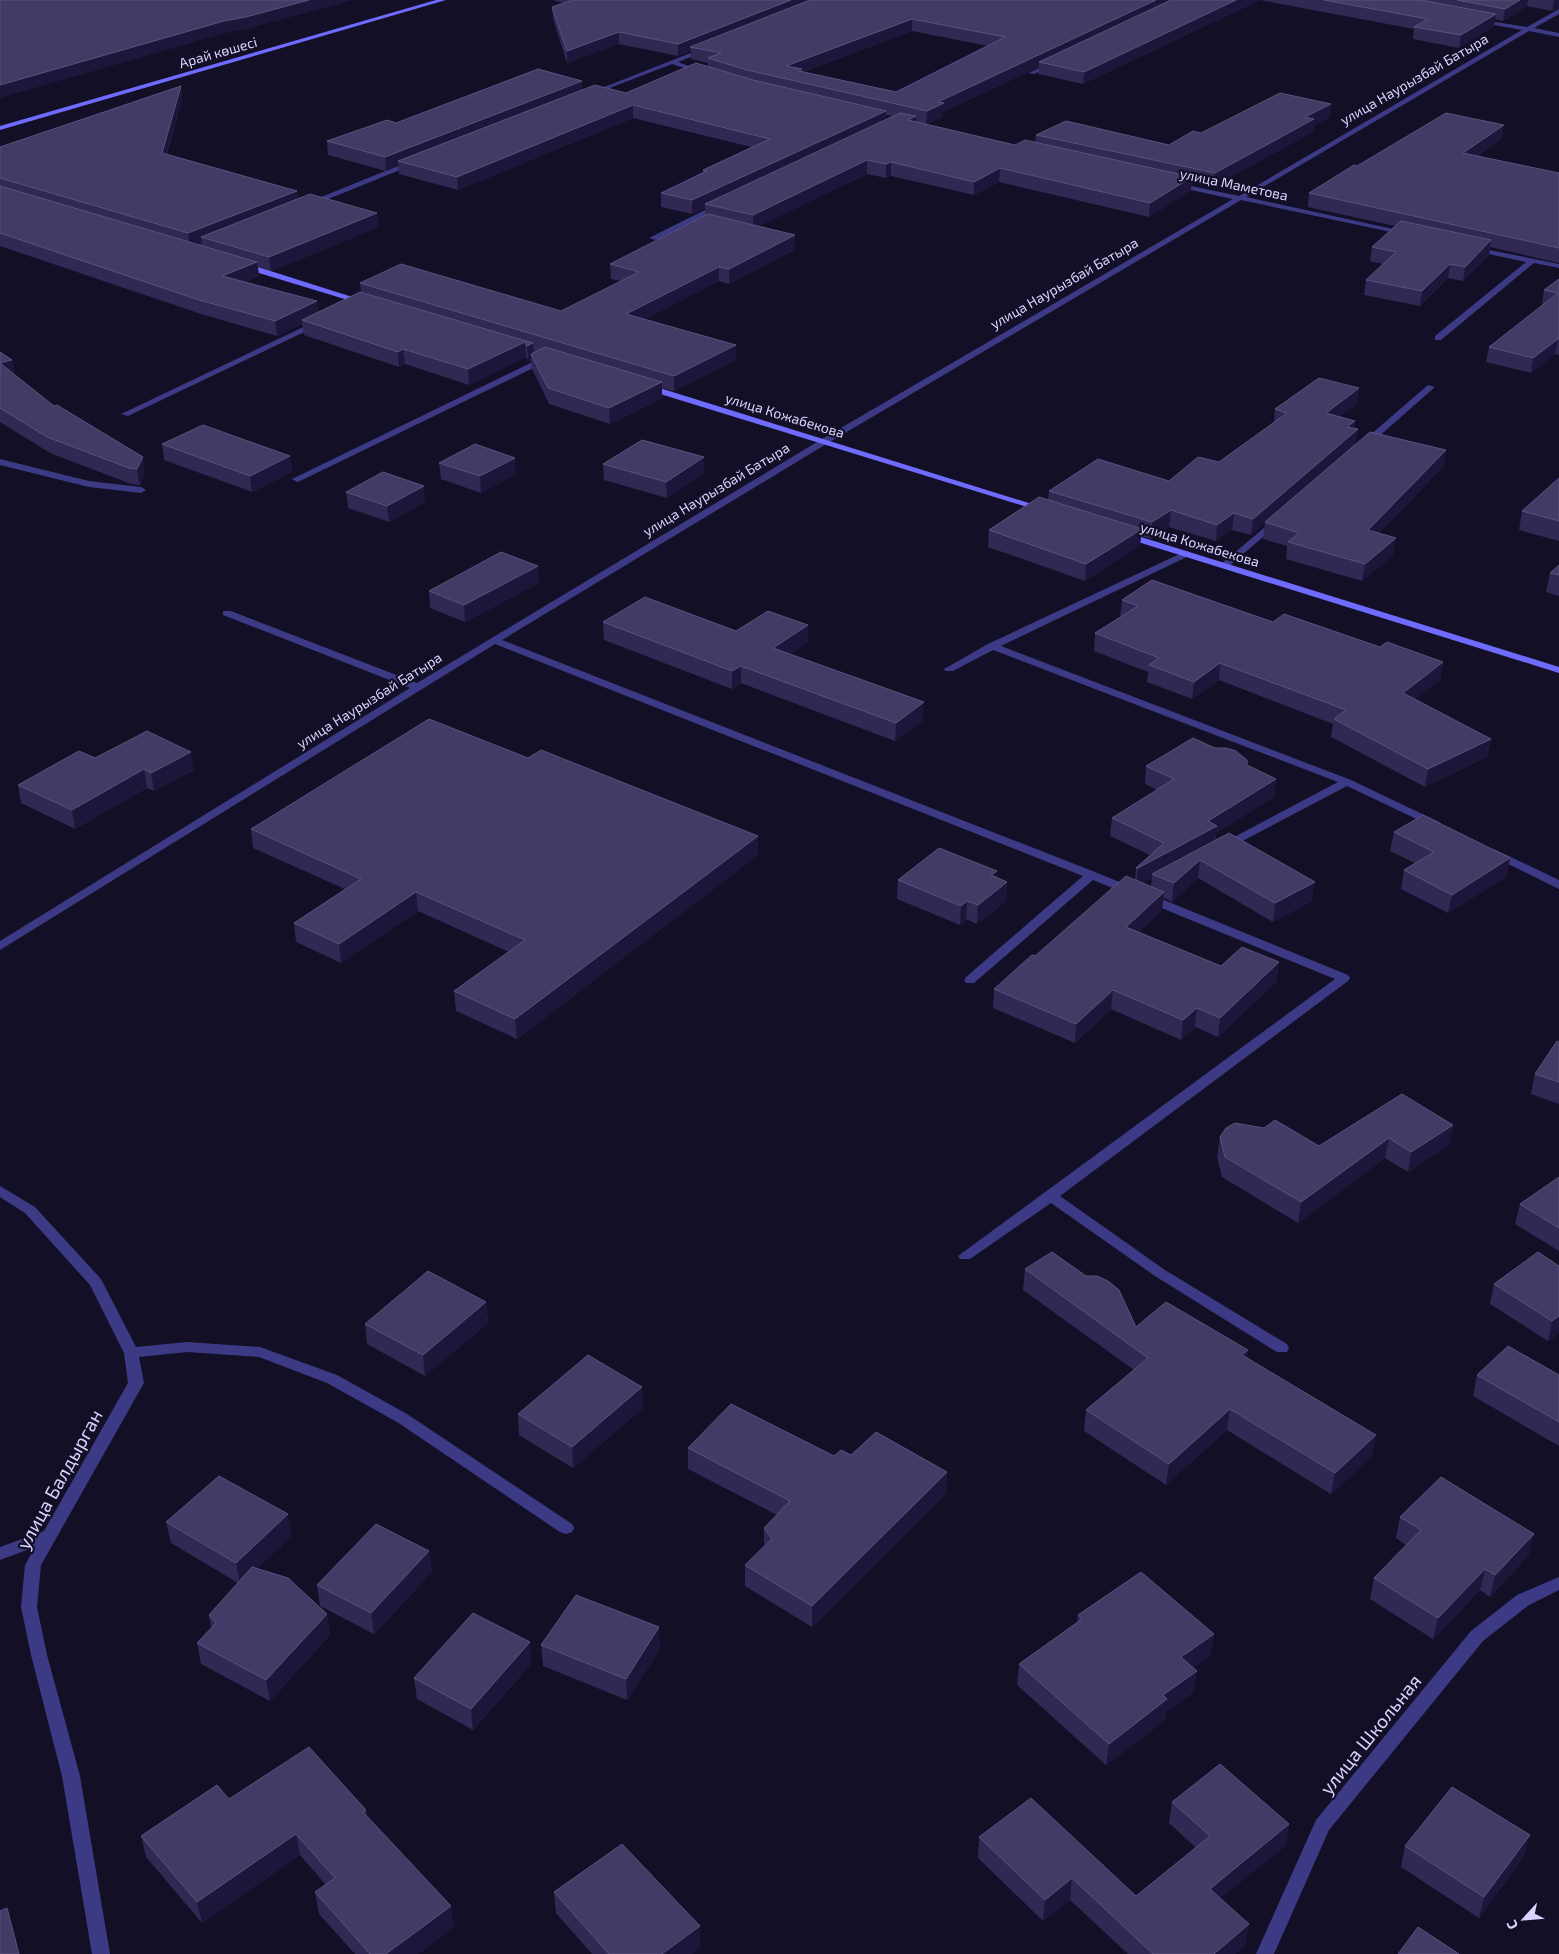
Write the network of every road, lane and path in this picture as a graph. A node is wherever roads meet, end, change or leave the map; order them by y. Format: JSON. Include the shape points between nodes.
{"nodes":[{"id":1,"x":443,"y":0,"type":"edge"},
{"id":2,"x":1559,"y":12,"type":"edge"},
{"id":3,"x":1473,"y":19,"type":"edge"},
{"id":4,"x":1530,"y":30,"type":"junction"},
{"id":5,"x":1559,"y":35,"type":"edge"},
{"id":6,"x":717,"y":45,"type":"edge"},
{"id":7,"x":1058,"y":61,"type":"edge"},
{"id":8,"x":672,"y":62,"type":"junction"},
{"id":9,"x":1032,"y":73,"type":"edge"},
{"id":10,"x":708,"y":75,"type":"edge"},
{"id":11,"x":580,"y":98,"type":"edge"},
{"id":12,"x":0,"y":128,"type":"edge"},
{"id":13,"x":423,"y":160,"type":"edge"},
{"id":14,"x":1170,"y":183,"type":"edge"},
{"id":15,"x":1239,"y":198,"type":"junction"},
{"id":16,"x":731,"y":201,"type":"edge"},
{"id":17,"x":302,"y":207,"type":"edge"},
{"id":18,"x":1419,"y":236,"type":"edge"},
{"id":19,"x":652,"y":238,"type":"dead end"},
{"id":20,"x":1467,"y":246,"type":"edge"},
{"id":21,"x":1533,"y":260,"type":"junction"},
{"id":22,"x":228,"y":261,"type":"edge"},
{"id":23,"x":1559,"y":266,"type":"edge"},
{"id":24,"x":364,"y":304,"type":"edge"},
{"id":25,"x":329,"y":318,"type":"edge"},
{"id":26,"x":1438,"y":338,"type":"dead end"},
{"id":27,"x":530,"y":352,"type":"edge"},
{"id":28,"x":548,"y":357,"type":"junction"},
{"id":29,"x":558,"y":360,"type":"edge"},
{"id":30,"x":634,"y":383,"type":"edge"},
{"id":31,"x":1431,"y":387,"type":"dead end"},
{"id":32,"x":125,"y":414,"type":"dead end"},
{"id":33,"x":825,"y":441,"type":"junction"},
{"id":34,"x":1357,"y":451,"type":"edge"},
{"id":35,"x":0,"y":462,"type":"edge"},
{"id":36,"x":298,"y":478,"type":"dead end"},
{"id":37,"x":141,"y":490,"type":"dead end"},
{"id":38,"x":1053,"y":512,"type":"edge"},
{"id":39,"x":1283,"y":515,"type":"edge"},
{"id":40,"x":1119,"y":533,"type":"edge"},
{"id":41,"x":1186,"y":554,"type":"junction"},
{"id":42,"x":1224,"y":566,"type":"junction"},
{"id":43,"x":227,"y":613,"type":"dead end"},
{"id":44,"x":494,"y":640,"type":"junction"},
{"id":45,"x":992,"y":646,"type":"junction"},
{"id":46,"x":949,"y":668,"type":"dead end"},
{"id":47,"x":1559,"y":670,"type":"edge"},
{"id":48,"x":418,"y":687,"type":"junction"},
{"id":49,"x":1347,"y":782,"type":"junction"},
{"id":50,"x":1443,"y":828,"type":"edge"},
{"id":51,"x":1487,"y":849,"type":"edge"},
{"id":52,"x":1216,"y":852,"type":"edge"},
{"id":53,"x":1091,"y":875,"type":"junction"},
{"id":54,"x":1154,"y":884,"type":"edge"},
{"id":55,"x":1559,"y":884,"type":"edge"},
{"id":56,"x":1137,"y":893,"type":"junction"},
{"id":57,"x":0,"y":946,"type":"edge"},
{"id":58,"x":970,"y":980,"type":"dead end"},
{"id":59,"x":0,"y":1191,"type":"edge"},
{"id":60,"x":1051,"y":1196,"type":"junction"},
{"id":61,"x":965,"y":1256,"type":"dead end"},
{"id":62,"x":1282,"y":1348,"type":"dead end"},
{"id":63,"x":131,"y":1352,"type":"junction"},
{"id":64,"x":566,"y":1528,"type":"dead end"},
{"id":65,"x":50,"y":1535,"type":"junction"},
{"id":66,"x":0,"y":1554,"type":"edge"},
{"id":67,"x":1559,"y":1583,"type":"edge"},
{"id":68,"x":101,"y":1954,"type":"edge"},
{"id":69,"x":1265,"y":1954,"type":"edge"}],
"edges":[{"from":1,"to":12,"type":"main road","name":"Арай көшесі"},
{"from":2,"to":4,"type":"street","name":"улица Наурызбай Батыра"},
{"from":3,"to":4,"type":"street"},
{"from":4,"to":5,"type":"street"},
{"from":4,"to":15,"type":"street","name":"улица Наурызбай Батыра"},
{"from":6,"to":8,"type":"street"},
{"from":7,"to":9,"type":"street"},
{"from":8,"to":10,"type":"street"},
{"from":8,"to":11,"type":"street"},
{"from":13,"to":17,"type":"street"},
{"from":14,"to":15,"type":"street","name":"улица Маметова"},
{"from":15,"to":18,"type":"street","name":"улица Маметова"},
{"from":15,"to":33,"type":"street","name":"улица Наурызбай Батыра"},
{"from":16,"to":19,"type":"street"},
{"from":20,"to":21,"type":"street"},
{"from":21,"to":23,"type":"street"},
{"from":21,"to":26,"type":"street"},
{"from":22,"to":24,"type":"main road"},
{"from":25,"to":32,"type":"street"},
{"from":27,"to":28,"type":"main road"},
{"from":28,"to":29,"type":"main road"},
{"from":28,"to":36,"type":"street"},
{"from":30,"to":33,"type":"main road","name":"улица Кожабекова"},
{"from":31,"to":34,"type":"street"},
{"from":33,"to":38,"type":"main road","name":"улица Кожабекова"},
{"from":33,"to":44,"type":"street","name":"улица Наурызбай Батыра"},
{"from":35,"to":37,"type":"street","via":[[89,484]]},
{"from":39,"to":42,"type":"street"},
{"from":40,"to":41,"type":"main road","name":"улица Кожабекова"},
{"from":41,"to":42,"type":"main road","name":"улица Кожабекова"},
{"from":41,"to":45,"type":"street"},
{"from":42,"to":47,"type":"main road","name":"улица Кожабекова"},
{"from":43,"to":48,"type":"street"},
{"from":44,"to":48,"type":"street","name":"улица Наурызбай Батыра"},
{"from":44,"to":53,"type":"street"},
{"from":45,"to":46,"type":"street"},
{"from":45,"to":49,"type":"street"},
{"from":48,"to":57,"type":"street","name":"улица Наурызбай Батыра"},
{"from":49,"to":50,"type":"street"},
{"from":49,"to":52,"type":"street"},
{"from":51,"to":55,"type":"street"},
{"from":53,"to":56,"type":"street"},
{"from":53,"to":58,"type":"street"},
{"from":54,"to":56,"type":"street"},
{"from":56,"to":60,"type":"street","via":[[1344,978]]},
{"from":59,"to":63,"type":"street","name":"улица Балдырган","via":[[30,1210],[96,1282]]},
{"from":60,"to":61,"type":"street"},
{"from":60,"to":62,"type":"street","via":[[1160,1273]]},
{"from":63,"to":64,"type":"street","via":[[187,1348],[260,1352],[332,1378],[402,1418]]},
{"from":63,"to":65,"type":"street","name":"улица Балдырган","via":[[136,1383]]},
{"from":65,"to":66,"type":"street"},
{"from":65,"to":68,"type":"street","name":"улица Балдырган","via":[[33,1564],[29,1607],[71,1776]]},
{"from":67,"to":69,"type":"street","name":"улица Школьная","via":[[1524,1600],[1477,1636],[1322,1825]]}]}
